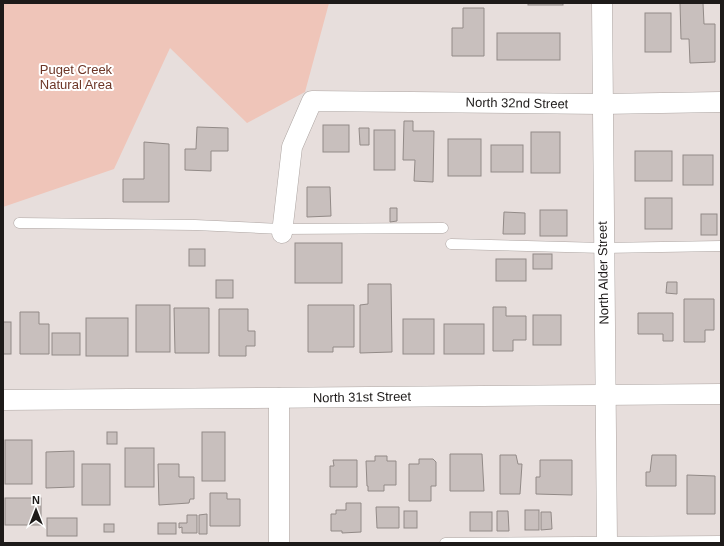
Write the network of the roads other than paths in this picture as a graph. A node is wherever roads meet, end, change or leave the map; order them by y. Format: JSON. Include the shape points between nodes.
{"nodes":[{"id":1,"x":602,"y":3,"type":"edge"},
{"id":2,"x":721,"y":102,"type":"edge"},
{"id":3,"x":602,"y":104,"type":"junction"},
{"id":4,"x":19,"y":223,"type":"dead end"},
{"id":5,"x":443,"y":228,"type":"dead end"},
{"id":6,"x":282,"y":231,"type":"junction"},
{"id":7,"x":451,"y":244,"type":"dead end"},
{"id":8,"x":721,"y":246,"type":"edge"},
{"id":9,"x":603,"y":248,"type":"junction"},
{"id":10,"x":721,"y":394,"type":"edge"},
{"id":11,"x":605,"y":395,"type":"junction"},
{"id":12,"x":279,"y":398,"type":"junction"},
{"id":13,"x":3,"y":400,"type":"edge"},
{"id":14,"x":721,"y":541,"type":"edge"},
{"id":15,"x":279,"y":543,"type":"edge"},
{"id":16,"x":445,"y":543,"type":"edge"},
{"id":17,"x":607,"y":543,"type":"edge"}],
"edges":[{"from":1,"to":3,"type":"street","name":"North Alder Street"},
{"from":2,"to":3,"type":"street","name":"North 32nd Street"},
{"from":3,"to":6,"type":"street","name":"North 32nd Street","via":[[312,101],[292,147]]},
{"from":3,"to":9,"type":"street","name":"North Alder Street"},
{"from":4,"to":6,"type":"lane","via":[[195,224]]},
{"from":5,"to":6,"type":"lane"},
{"from":7,"to":9,"type":"lane"},
{"from":8,"to":9,"type":"lane"},
{"from":9,"to":11,"type":"street","name":"North Alder Street"},
{"from":10,"to":11,"type":"street","name":"North 31st Street"},
{"from":11,"to":12,"type":"street","name":"North 31st Street"},
{"from":11,"to":17,"type":"street","name":"North Alder Street"},
{"from":12,"to":13,"type":"street","name":"North 31st Street"},
{"from":12,"to":15,"type":"street"},
{"from":14,"to":17,"type":"lane"},
{"from":16,"to":17,"type":"lane"}]}
